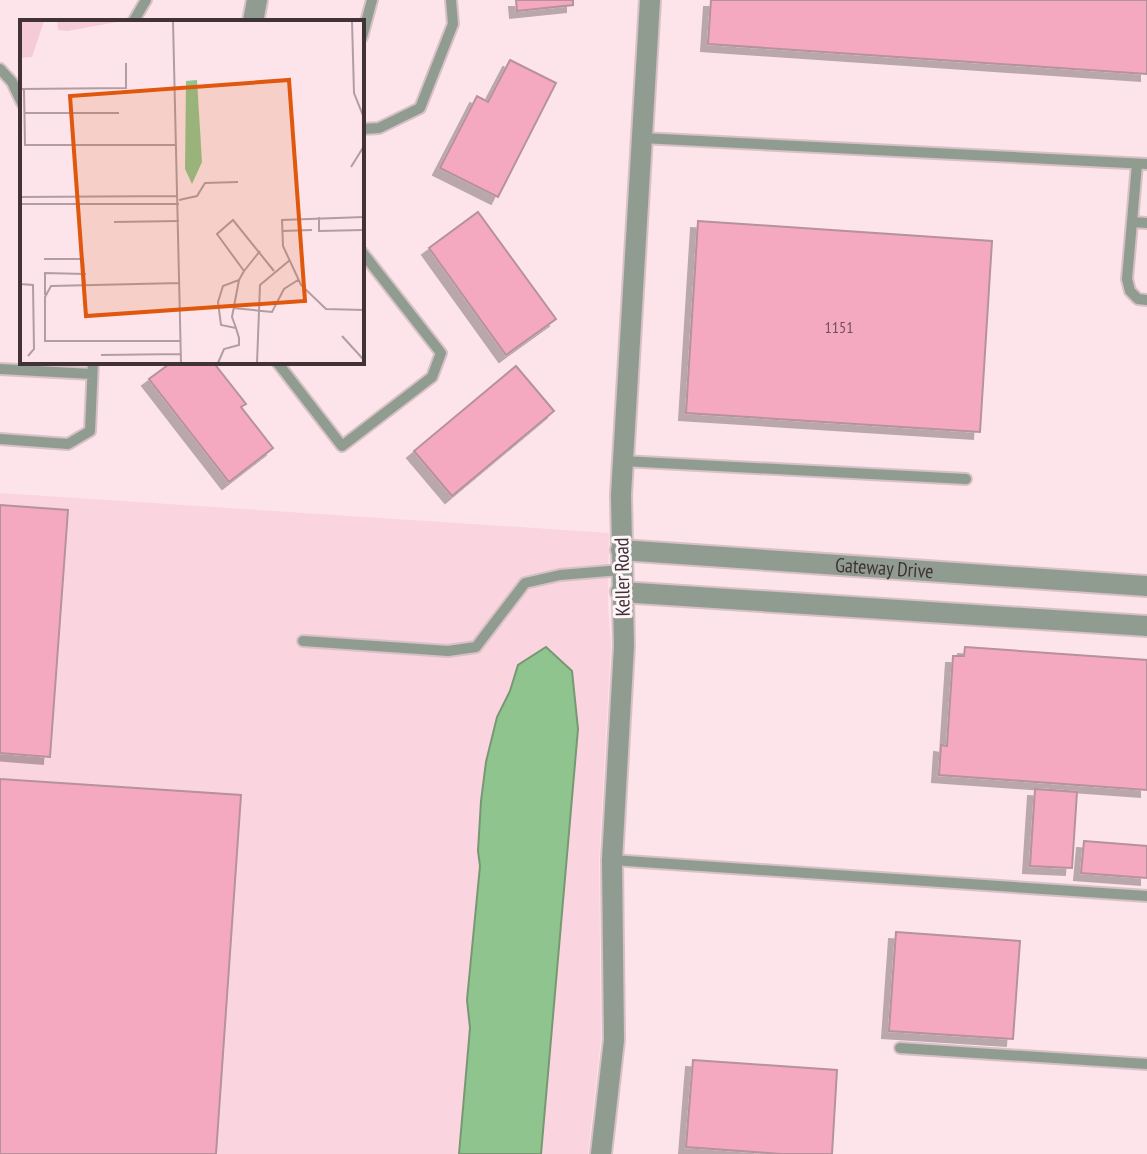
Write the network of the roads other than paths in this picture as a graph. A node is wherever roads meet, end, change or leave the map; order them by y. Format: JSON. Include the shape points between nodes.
{"nodes":[{"id":1,"x":146,"y":0,"type":"edge"},
{"id":2,"x":257,"y":0,"type":"edge"},
{"id":3,"x":372,"y":0,"type":"edge"},
{"id":4,"x":451,"y":0,"type":"edge"},
{"id":5,"x":650,"y":0,"type":"edge"},
{"id":6,"x":134,"y":20,"type":"edge"},
{"id":7,"x":253,"y":20,"type":"edge"},
{"id":8,"x":364,"y":30,"type":"edge"},
{"id":9,"x":0,"y":69,"type":"edge"},
{"id":10,"x":20,"y":99,"type":"edge"},
{"id":11,"x":364,"y":129,"type":"edge"},
{"id":12,"x":642,"y":138,"type":"junction"},
{"id":13,"x":1142,"y":164,"type":"edge"},
{"id":14,"x":1132,"y":222,"type":"junction"},
{"id":15,"x":1147,"y":223,"type":"edge"},
{"id":16,"x":364,"y":255,"type":"edge"},
{"id":17,"x":1147,"y":300,"type":"edge"},
{"id":18,"x":93,"y":364,"type":"edge"},
{"id":19,"x":279,"y":364,"type":"edge"},
{"id":20,"x":0,"y":369,"type":"edge"},
{"id":21,"x":92,"y":374,"type":"junction"},
{"id":22,"x":0,"y":439,"type":"edge"},
{"id":23,"x":623,"y":461,"type":"junction"},
{"id":24,"x":966,"y":479,"type":"dead end"},
{"id":25,"x":621,"y":560,"type":"junction"},
{"id":26,"x":1147,"y":586,"type":"edge"},
{"id":27,"x":621,"y":592,"type":"junction"},
{"id":28,"x":1147,"y":626,"type":"edge"},
{"id":29,"x":303,"y":641,"type":"dead end"},
{"id":30,"x":612,"y":860,"type":"junction"},
{"id":31,"x":1147,"y":896,"type":"edge"},
{"id":32,"x":900,"y":1048,"type":"dead end"},
{"id":33,"x":1147,"y":1064,"type":"edge"},
{"id":34,"x":601,"y":1154,"type":"edge"}],
"edges":[{"from":1,"to":6,"type":"lane"},
{"from":2,"to":7,"type":"street"},
{"from":3,"to":8,"type":"lane"},
{"from":4,"to":11,"type":"lane","via":[[453,24],[420,108],[379,128]]},
{"from":5,"to":12,"type":"street","name":"Keller Road"},
{"from":9,"to":10,"type":"lane"},
{"from":12,"to":13,"type":"lane"},
{"from":12,"to":23,"type":"street","name":"Keller Road"},
{"from":13,"to":14,"type":"lane"},
{"from":14,"to":15,"type":"lane"},
{"from":14,"to":17,"type":"lane","via":[[1127,279],[1130,291]]},
{"from":16,"to":19,"type":"lane","via":[[441,353],[432,377],[342,446]]},
{"from":18,"to":21,"type":"lane"},
{"from":20,"to":21,"type":"lane"},
{"from":21,"to":22,"type":"lane","via":[[90,431],[68,444]]},
{"from":23,"to":24,"type":"lane"},
{"from":23,"to":25,"type":"street","name":"Keller Road"},
{"from":25,"to":26,"type":"street","name":"Gateway Drive"},
{"from":25,"to":27,"type":"street","name":"Keller Road"},
{"from":25,"to":29,"type":"lane","via":[[525,583],[476,647],[448,651]]},
{"from":27,"to":28,"type":"street","name":"Gateway Drive"},
{"from":27,"to":30,"type":"street","name":"Keller Road","via":[[624,646]]},
{"from":30,"to":31,"type":"lane"},
{"from":30,"to":34,"type":"street","name":"Keller Road","via":[[614,1040]]},
{"from":32,"to":33,"type":"lane"}]}
